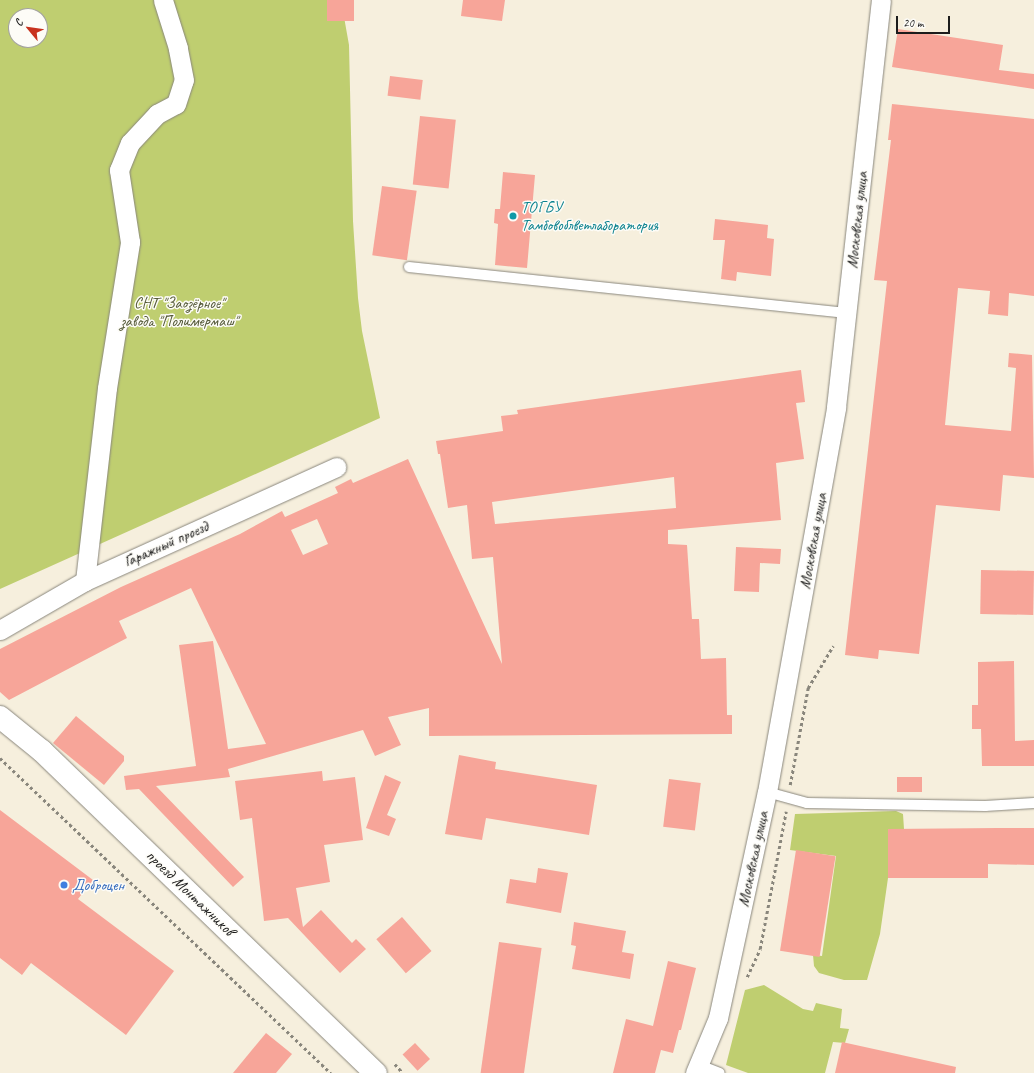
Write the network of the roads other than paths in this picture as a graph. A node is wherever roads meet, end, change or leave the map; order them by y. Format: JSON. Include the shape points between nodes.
{"nodes":[{"id":1,"x":163,"y":0,"type":"edge"},
{"id":2,"x":881,"y":0,"type":"edge"},
{"id":3,"x":409,"y":267,"type":"dead end"},
{"id":4,"x":847,"y":314,"type":"junction"},
{"id":5,"x":336,"y":467,"type":"dead end"},
{"id":6,"x":85,"y":581,"type":"junction"},
{"id":7,"x":0,"y":630,"type":"edge"},
{"id":8,"x":0,"y":717,"type":"edge"},
{"id":9,"x":767,"y":792,"type":"junction"},
{"id":10,"x":1034,"y":803,"type":"edge"},
{"id":11,"x":697,"y":1069,"type":"edge"},
{"id":12,"x":376,"y":1073,"type":"edge"},
{"id":13,"x":720,"y":1073,"type":"edge"}],
"edges":[{"from":1,"to":6,"type":"street","via":[[178,48],[184,80],[176,104],[158,114],[130,144],[119,170],[130,242],[107,388]]},
{"from":2,"to":4,"type":"street","name":"Московская улица"},
{"from":3,"to":4,"type":"lane"},
{"from":4,"to":9,"type":"street","name":"Московская улица","via":[[836,407]]},
{"from":5,"to":6,"type":"street","name":"Гаражный проезд"},
{"from":6,"to":7,"type":"street","name":"Гаражный проезд"},
{"from":8,"to":12,"type":"main road","name":"проезд Монтажников","via":[[42,751]]},
{"from":9,"to":10,"type":"lane","via":[[807,802],[985,806]]},
{"from":9,"to":11,"type":"street","name":"Московская улица","via":[[718,1018]]},
{"from":11,"to":13,"type":"lane"}]}
